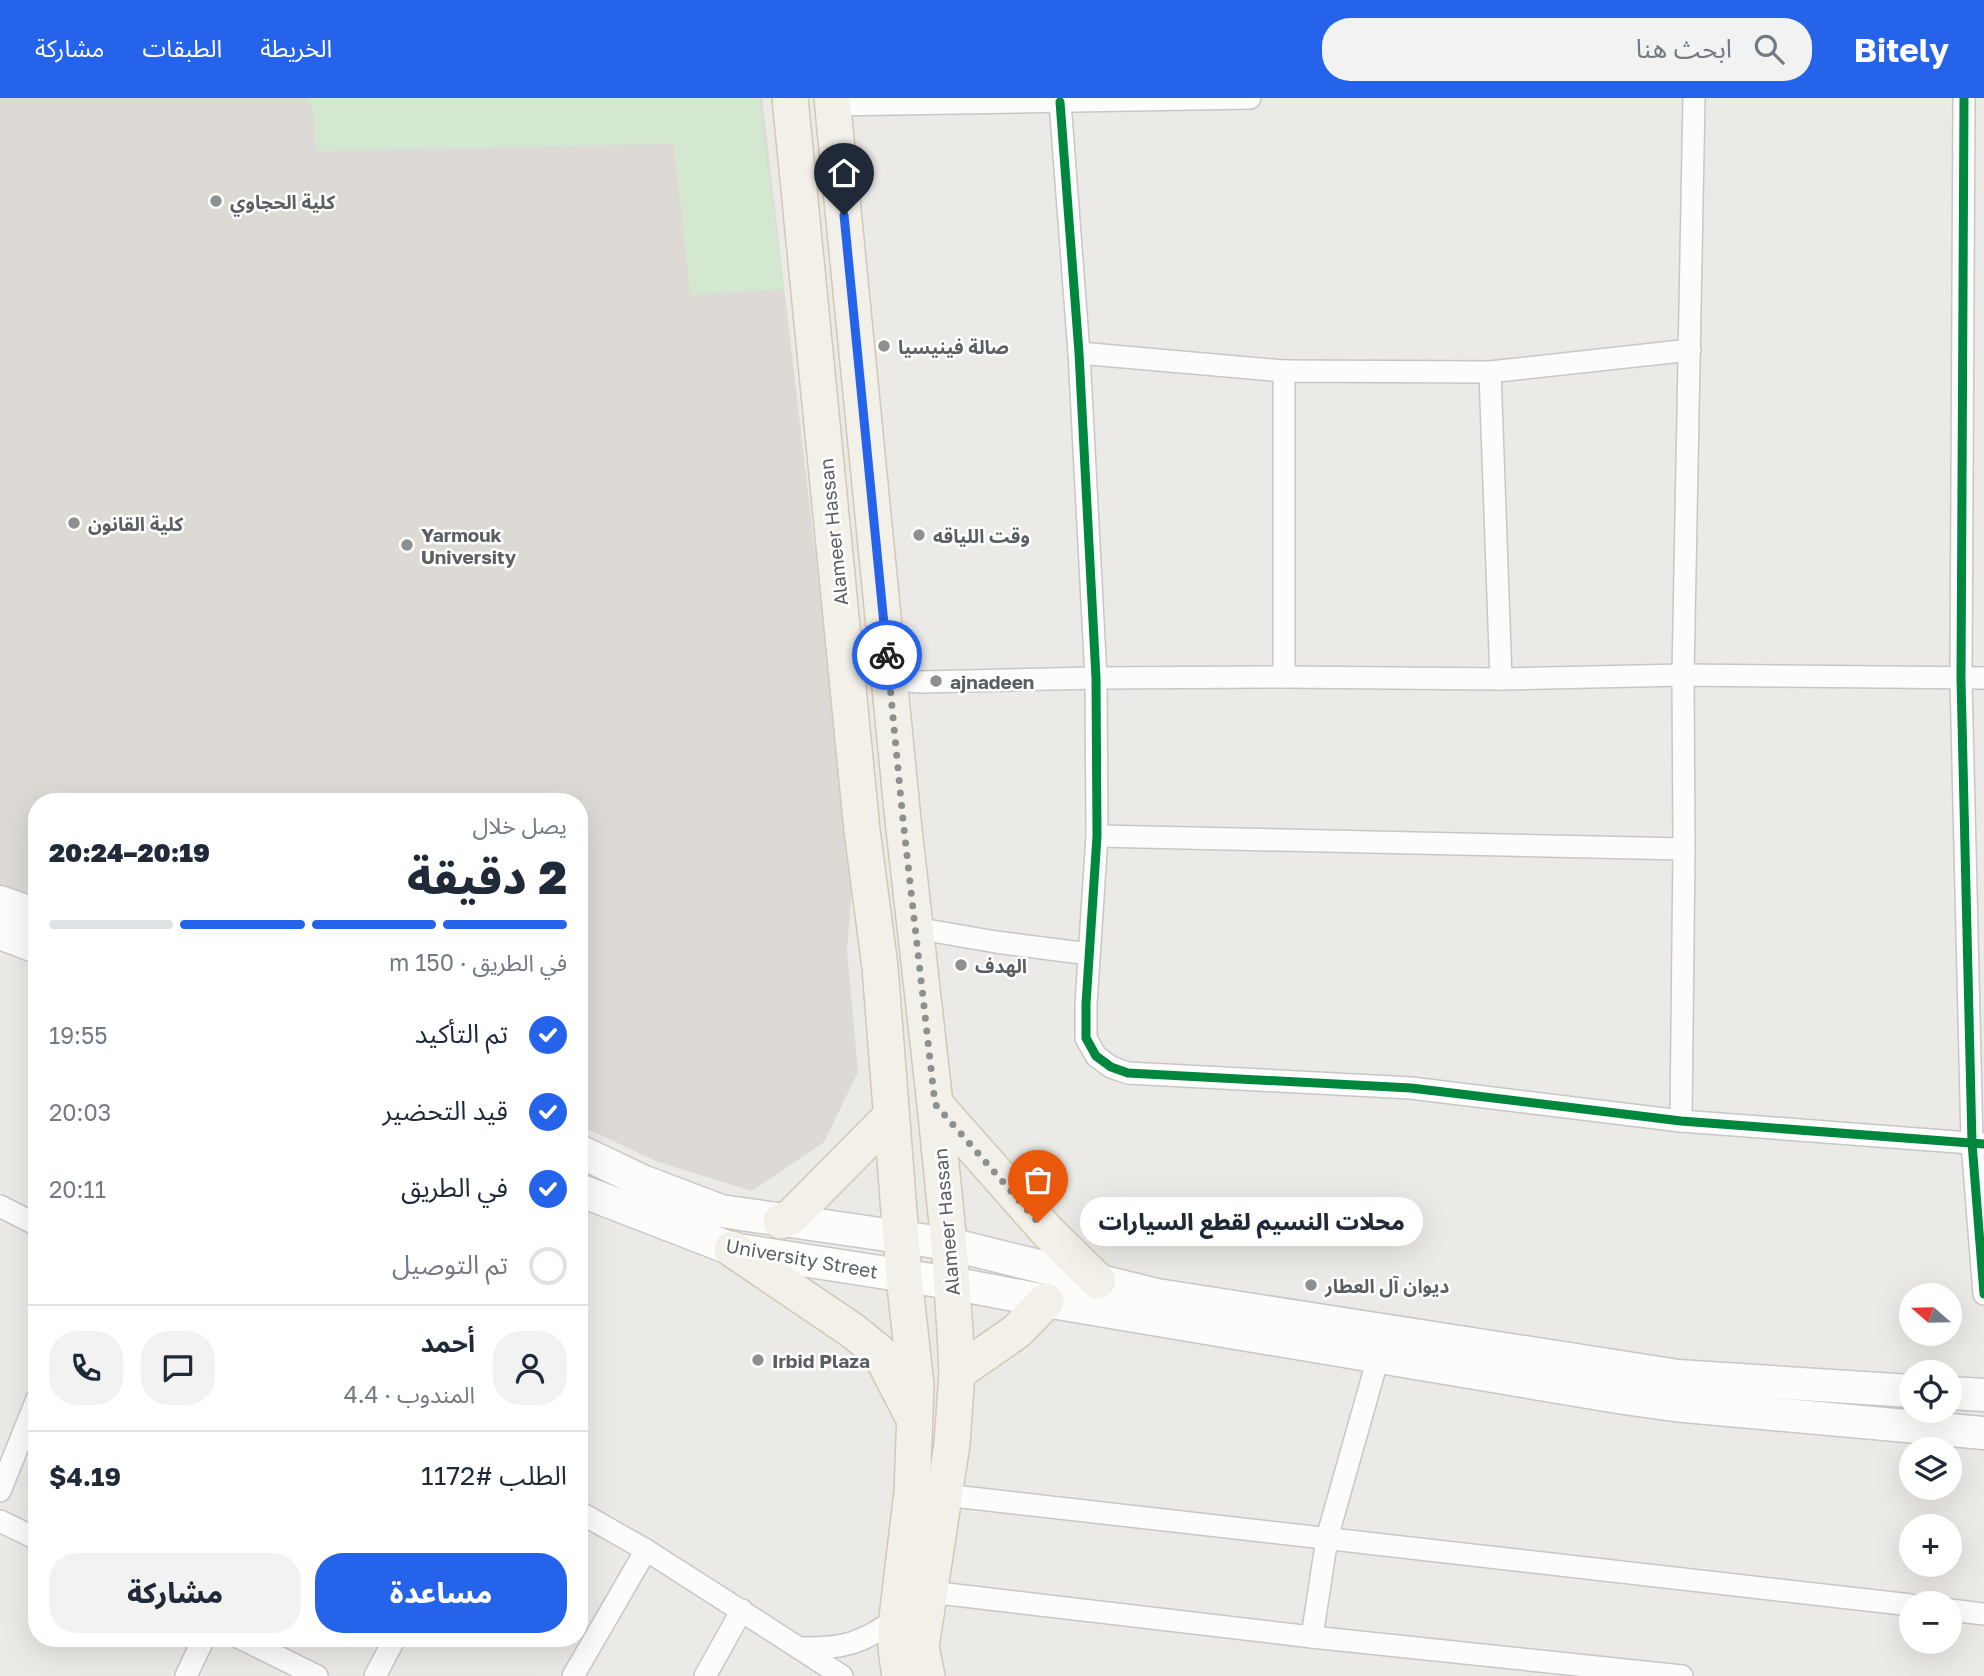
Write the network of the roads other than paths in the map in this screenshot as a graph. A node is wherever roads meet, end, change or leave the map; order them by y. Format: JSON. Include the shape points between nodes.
{"nodes":[{"id":1,"x":790,"y":98,"type":"edge"},
{"id":2,"x":1250,"y":98,"type":"edge"},
{"id":3,"x":1694,"y":98,"type":"edge"},
{"id":4,"x":1964,"y":98,"type":"edge"},
{"id":5,"x":832,"y":102,"type":"edge"},
{"id":6,"x":1060,"y":102,"type":"junction"},
{"id":7,"x":1690,"y":350,"type":"junction"},
{"id":8,"x":1079,"y":353,"type":"junction"},
{"id":9,"x":1284,"y":371,"type":"junction"},
{"id":10,"x":1490,"y":372,"type":"junction"},
{"id":11,"x":1683,"y":676,"type":"junction"},
{"id":12,"x":1284,"y":677,"type":"junction"},
{"id":13,"x":1096,"y":678,"type":"junction"},
{"id":14,"x":1984,"y":678,"type":"edge"},
{"id":15,"x":1501,"y":679,"type":"junction"},
{"id":16,"x":1961,"y":679,"type":"junction"},
{"id":17,"x":890,"y":680,"type":"junction"},
{"id":18,"x":1097,"y":836,"type":"junction"},
{"id":19,"x":1684,"y":849,"type":"junction"},
{"id":20,"x":1975,"y":866,"type":"edge"},
{"id":21,"x":0,"y":902,"type":"edge"},
{"id":22,"x":28,"y":912,"type":"edge"},
{"id":23,"x":915,"y":928,"type":"junction"},
{"id":24,"x":0,"y":933,"type":"edge"},
{"id":25,"x":28,"y":944,"type":"edge"},
{"id":26,"x":1089,"y":954,"type":"junction"},
{"id":27,"x":935,"y":1104,"type":"junction"},
{"id":28,"x":891,"y":1116,"type":"junction"},
{"id":29,"x":1681,"y":1121,"type":"junction"},
{"id":30,"x":1978,"y":1144,"type":"edge"},
{"id":31,"x":588,"y":1156,"type":"edge"},
{"id":32,"x":588,"y":1194,"type":"edge"},
{"id":33,"x":0,"y":1206,"type":"edge"},
{"id":34,"x":28,"y":1220,"type":"edge"},
{"id":35,"x":781,"y":1222,"type":"junction"},
{"id":36,"x":902,"y":1237,"type":"junction"},
{"id":37,"x":949,"y":1244,"type":"junction"},
{"id":38,"x":732,"y":1250,"type":"junction"},
{"id":39,"x":904,"y":1276,"type":"junction"},
{"id":40,"x":1098,"y":1281,"type":"junction"},
{"id":41,"x":951,"y":1283,"type":"junction"},
{"id":42,"x":1984,"y":1294,"type":"edge"},
{"id":43,"x":1045,"y":1301,"type":"junction"},
{"id":44,"x":1378,"y":1358,"type":"junction"},
{"id":45,"x":957,"y":1373,"type":"junction"},
{"id":46,"x":1899,"y":1390,"type":"edge"},
{"id":47,"x":1962,"y":1394,"type":"edge"},
{"id":48,"x":1984,"y":1395,"type":"edge"},
{"id":49,"x":28,"y":1421,"type":"edge"},
{"id":50,"x":916,"y":1423,"type":"junction"},
{"id":51,"x":1984,"y":1433,"type":"edge"},
{"id":52,"x":0,"y":1491,"type":"edge"},
{"id":53,"x":945,"y":1495,"type":"junction"},
{"id":54,"x":588,"y":1517,"type":"edge"},
{"id":55,"x":0,"y":1521,"type":"edge"},
{"id":56,"x":28,"y":1535,"type":"edge"},
{"id":57,"x":1327,"y":1538,"type":"junction"},
{"id":58,"x":646,"y":1549,"type":"junction"},
{"id":59,"x":930,"y":1592,"type":"junction"},
{"id":60,"x":1899,"y":1604,"type":"edge"},
{"id":61,"x":742,"y":1610,"type":"junction"},
{"id":62,"x":1962,"y":1611,"type":"edge"},
{"id":63,"x":1984,"y":1614,"type":"edge"},
{"id":64,"x":897,"y":1618,"type":"junction"},
{"id":65,"x":1312,"y":1637,"type":"junction"},
{"id":66,"x":200,"y":1647,"type":"edge"},
{"id":67,"x":258,"y":1647,"type":"edge"},
{"id":68,"x":390,"y":1647,"type":"edge"},
{"id":69,"x":799,"y":1648,"type":"junction"},
{"id":70,"x":1648,"y":1674,"type":"edge"},
{"id":71,"x":186,"y":1676,"type":"edge"},
{"id":72,"x":317,"y":1676,"type":"edge"},
{"id":73,"x":375,"y":1676,"type":"edge"},
{"id":74,"x":573,"y":1676,"type":"edge"},
{"id":75,"x":705,"y":1676,"type":"edge"},
{"id":76,"x":842,"y":1676,"type":"edge"},
{"id":77,"x":901,"y":1676,"type":"edge"},
{"id":78,"x":927,"y":1676,"type":"edge"},
{"id":79,"x":1682,"y":1676,"type":"edge"}],
"edges":[{"from":1,"to":28,"type":"main road","name":"Alameer Hassan","via":[[862,830],[880,967]]},
{"from":2,"to":6,"type":"street"},
{"from":3,"to":7,"type":"street"},
{"from":4,"to":16,"type":"street"},
{"from":5,"to":6,"type":"street"},
{"from":5,"to":17,"type":"main road","name":"Alameer Hassan"},
{"from":6,"to":8,"type":"street"},
{"from":7,"to":10,"type":"street"},
{"from":7,"to":11,"type":"street"},
{"from":8,"to":9,"type":"street"},
{"from":8,"to":13,"type":"street"},
{"from":9,"to":10,"type":"street"},
{"from":9,"to":12,"type":"street"},
{"from":10,"to":15,"type":"street"},
{"from":11,"to":15,"type":"street"},
{"from":11,"to":16,"type":"street"},
{"from":11,"to":19,"type":"street"},
{"from":12,"to":13,"type":"street"},
{"from":12,"to":15,"type":"street"},
{"from":13,"to":17,"type":"street"},
{"from":13,"to":18,"type":"street"},
{"from":14,"to":16,"type":"street"},
{"from":16,"to":20,"type":"street"},
{"from":17,"to":23,"type":"main road","name":"Alameer Hassan"},
{"from":18,"to":19,"type":"street"},
{"from":18,"to":26,"type":"street"},
{"from":19,"to":29,"type":"street"},
{"from":20,"to":30,"type":"street"},
{"from":21,"to":22,"type":"main road"},
{"from":23,"to":26,"type":"street"},
{"from":23,"to":27,"type":"main road","name":"Alameer Hassan"},
{"from":24,"to":25,"type":"main road"},
{"from":26,"to":29,"type":"street","via":[[1086,1038],[1096,1056],[1111,1068],[1128,1073],[1411,1088]]},
{"from":27,"to":37,"type":"main road","name":"Alameer Hassan"},
{"from":27,"to":40,"type":"main road","via":[[1048,1232]]},
{"from":28,"to":35,"type":"main road"},
{"from":28,"to":36,"type":"main road","name":"Alameer Hassan"},
{"from":29,"to":30,"type":"street"},
{"from":30,"to":42,"type":"street"},
{"from":31,"to":35,"type":"main road","name":"University Street","via":[[721,1211]]},
{"from":32,"to":38,"type":"main road","name":"University Street"},
{"from":33,"to":34,"type":"street"},
{"from":35,"to":36,"type":"main road","name":"University Street"},
{"from":36,"to":37,"type":"main road","name":"University Street"},
{"from":36,"to":39,"type":"main road","name":"Alameer Hassan"},
{"from":37,"to":40,"type":"main road","name":"University Street"},
{"from":37,"to":41,"type":"main road","name":"Alameer Hassan"},
{"from":38,"to":39,"type":"main road","name":"University Street"},
{"from":38,"to":50,"type":"main road","via":[[880,1353]]},
{"from":39,"to":41,"type":"main road","name":"University Street"},
{"from":39,"to":50,"type":"main road","name":"Alameer Hassan"},
{"from":40,"to":46,"type":"main road","name":"University Street","via":[[1235,1309],[1678,1376]]},
{"from":41,"to":43,"type":"main road","name":"University Street"},
{"from":41,"to":45,"type":"main road","name":"Alameer Hassan"},
{"from":43,"to":44,"type":"main road","name":"University Street"},
{"from":43,"to":45,"type":"main road","via":[[1017,1331]]},
{"from":44,"to":51,"type":"main road","name":"University Street","via":[[1674,1405]]},
{"from":44,"to":57,"type":"street"},
{"from":45,"to":53,"type":"main road","name":"Alameer Hassan"},
{"from":47,"to":48,"type":"main road"},
{"from":49,"to":52,"type":"street"},
{"from":50,"to":64,"type":"main road","name":"Alameer Hassan"},
{"from":53,"to":57,"type":"street"},
{"from":53,"to":59,"type":"main road","name":"Alameer Hassan"},
{"from":54,"to":58,"type":"street"},
{"from":55,"to":56,"type":"street"},
{"from":57,"to":60,"type":"street"},
{"from":57,"to":65,"type":"street"},
{"from":58,"to":61,"type":"street"},
{"from":58,"to":74,"type":"street"},
{"from":59,"to":65,"type":"street"},
{"from":59,"to":78,"type":"main road","name":"Alameer Hassan","via":[[921,1647]]},
{"from":61,"to":69,"type":"street"},
{"from":61,"to":75,"type":"street"},
{"from":62,"to":63,"type":"street"},
{"from":64,"to":69,"type":"street","via":[[874,1635],[832,1649]]},
{"from":64,"to":77,"type":"main road","name":"Alameer Hassan"},
{"from":65,"to":70,"type":"street"},
{"from":66,"to":71,"type":"street"},
{"from":67,"to":72,"type":"street"},
{"from":68,"to":73,"type":"street"},
{"from":69,"to":76,"type":"street"},
{"from":70,"to":79,"type":"street"}]}
